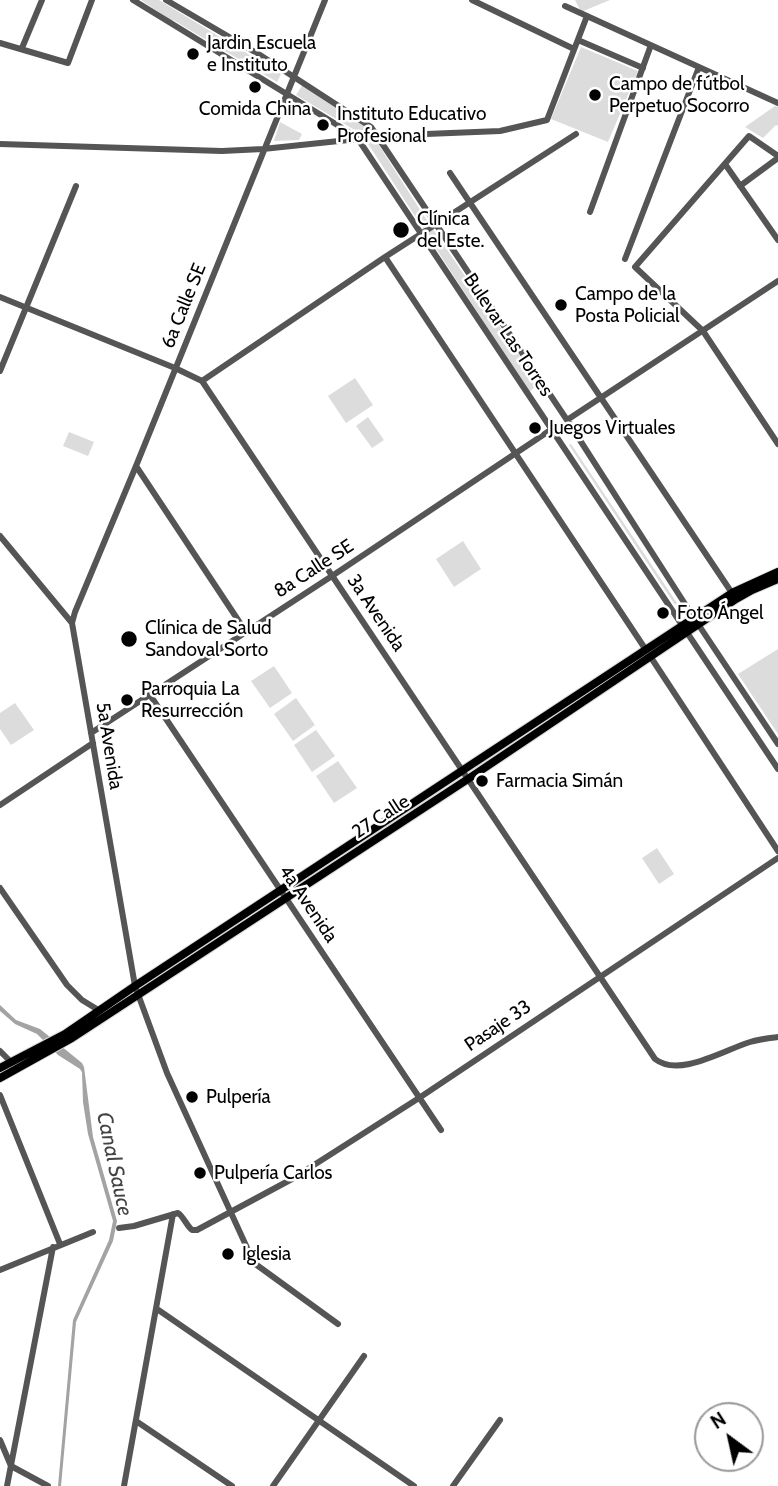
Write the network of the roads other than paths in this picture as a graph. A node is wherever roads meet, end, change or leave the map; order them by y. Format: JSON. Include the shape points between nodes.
{"nodes":[{"id":1,"x":42,"y":0,"type":"edge"},
{"id":2,"x":92,"y":0,"type":"edge"},
{"id":3,"x":133,"y":0,"type":"edge"},
{"id":4,"x":166,"y":0,"type":"edge"},
{"id":5,"x":325,"y":0,"type":"edge"},
{"id":6,"x":472,"y":0,"type":"edge"},
{"id":7,"x":565,"y":6,"type":"dead end"},
{"id":8,"x":587,"y":16,"type":"junction"},
{"id":9,"x":578,"y":40,"type":"junction"},
{"id":10,"x":0,"y":43,"type":"edge"},
{"id":11,"x":651,"y":45,"type":"junction"},
{"id":12,"x":22,"y":48,"type":"junction"},
{"id":13,"x":575,"y":49,"type":"junction"},
{"id":14,"x":699,"y":67,"type":"junction"},
{"id":15,"x":643,"y":68,"type":"junction"},
{"id":16,"x":294,"y":77,"type":"junction"},
{"id":17,"x":287,"y":93,"type":"junction"},
{"id":18,"x":778,"y":103,"type":"edge"},
{"id":19,"x":576,"y":134,"type":"dead end"},
{"id":20,"x":377,"y":136,"type":"junction"},
{"id":21,"x":358,"y":139,"type":"junction"},
{"id":22,"x":0,"y":144,"type":"edge"},
{"id":23,"x":263,"y":149,"type":"junction"},
{"id":24,"x":778,"y":157,"type":"edge"},
{"id":25,"x":725,"y":164,"type":"junction"},
{"id":26,"x":450,"y":173,"type":"dead end"},
{"id":27,"x":76,"y":186,"type":"dead end"},
{"id":28,"x":740,"y":186,"type":"junction"},
{"id":29,"x":470,"y":203,"type":"junction"},
{"id":30,"x":590,"y":212,"type":"dead end"},
{"id":31,"x":436,"y":225,"type":"junction"},
{"id":32,"x":422,"y":234,"type":"junction"},
{"id":33,"x":778,"y":240,"type":"edge"},
{"id":34,"x":385,"y":257,"type":"junction"},
{"id":35,"x":625,"y":259,"type":"dead end"},
{"id":36,"x":778,"y":281,"type":"edge"},
{"id":37,"x":0,"y":297,"type":"edge"},
{"id":38,"x":27,"y":307,"type":"junction"},
{"id":39,"x":703,"y":331,"type":"junction"},
{"id":40,"x":176,"y":368,"type":"junction"},
{"id":41,"x":0,"y":371,"type":"edge"},
{"id":42,"x":202,"y":381,"type":"junction"},
{"id":43,"x":601,"y":397,"type":"junction"},
{"id":44,"x":567,"y":420,"type":"junction"},
{"id":45,"x":552,"y":429,"type":"junction"},
{"id":46,"x":778,"y":444,"type":"edge"},
{"id":47,"x":516,"y":454,"type":"junction"},
{"id":48,"x":136,"y":466,"type":"junction"},
{"id":49,"x":0,"y":536,"type":"edge"},
{"id":50,"x":778,"y":572,"type":"edge"},
{"id":51,"x":332,"y":576,"type":"junction"},
{"id":52,"x":778,"y":579,"type":"edge"},
{"id":53,"x":732,"y":593,"type":"junction"},
{"id":54,"x":694,"y":618,"type":"junction"},
{"id":55,"x":72,"y":623,"type":"junction"},
{"id":56,"x":684,"y":629,"type":"junction"},
{"id":57,"x":246,"y":632,"type":"junction"},
{"id":58,"x":648,"y":653,"type":"junction"},
{"id":59,"x":150,"y":695,"type":"junction"},
{"id":60,"x":91,"y":733,"type":"junction"},
{"id":61,"x":93,"y":743,"type":"junction"},
{"id":62,"x":778,"y":744,"type":"edge"},
{"id":63,"x":778,"y":769,"type":"edge"},
{"id":64,"x":465,"y":775,"type":"junction"},
{"id":65,"x":0,"y":805,"type":"edge"},
{"id":66,"x":778,"y":851,"type":"edge"},
{"id":67,"x":778,"y":858,"type":"edge"},
{"id":68,"x":0,"y":888,"type":"edge"},
{"id":69,"x":283,"y":895,"type":"junction"},
{"id":70,"x":599,"y":977,"type":"junction"},
{"id":71,"x":136,"y":990,"type":"junction"},
{"id":72,"x":100,"y":1011,"type":"junction"},
{"id":73,"x":69,"y":1036,"type":"junction"},
{"id":74,"x":778,"y":1037,"type":"edge"},
{"id":75,"x":0,"y":1051,"type":"edge"},
{"id":76,"x":37,"y":1053,"type":"junction"},
{"id":77,"x":11,"y":1062,"type":"junction"},
{"id":78,"x":0,"y":1068,"type":"edge"},
{"id":79,"x":0,"y":1078,"type":"edge"},
{"id":80,"x":0,"y":1096,"type":"edge"},
{"id":81,"x":419,"y":1098,"type":"junction"},
{"id":82,"x":441,"y":1130,"type":"dead end"},
{"id":83,"x":231,"y":1213,"type":"junction"},
{"id":84,"x":173,"y":1214,"type":"junction"},
{"id":85,"x":119,"y":1228,"type":"dead end"},
{"id":86,"x":93,"y":1232,"type":"dead end"},
{"id":87,"x":57,"y":1246,"type":"junction"},
{"id":88,"x":0,"y":1270,"type":"edge"},
{"id":89,"x":157,"y":1309,"type":"junction"},
{"id":90,"x":338,"y":1324,"type":"dead end"},
{"id":91,"x":364,"y":1356,"type":"dead end"},
{"id":92,"x":500,"y":1420,"type":"dead end"},
{"id":93,"x":136,"y":1421,"type":"junction"},
{"id":94,"x":320,"y":1421,"type":"junction"},
{"id":95,"x":0,"y":1440,"type":"edge"},
{"id":96,"x":11,"y":1466,"type":"junction"},
{"id":97,"x":7,"y":1486,"type":"edge"},
{"id":98,"x":48,"y":1486,"type":"edge"},
{"id":99,"x":124,"y":1486,"type":"edge"},
{"id":100,"x":232,"y":1486,"type":"edge"},
{"id":101,"x":273,"y":1486,"type":"edge"},
{"id":102,"x":414,"y":1486,"type":"edge"},
{"id":103,"x":453,"y":1486,"type":"edge"}],
"edges":[{"from":1,"to":12,"type":"street"},
{"from":2,"to":12,"type":"street","via":[[68,63]]},
{"from":3,"to":17,"type":"street","name":"Bulevar Las Torres"},
{"from":4,"to":16,"type":"street","name":"Bulevar Las Torres"},
{"from":5,"to":16,"type":"street","name":"6a Calle SE"},
{"from":6,"to":13,"type":"street"},
{"from":7,"to":8,"type":"street"},
{"from":8,"to":9,"type":"street"},
{"from":8,"to":11,"type":"street"},
{"from":9,"to":13,"type":"street"},
{"from":9,"to":15,"type":"street"},
{"from":10,"to":12,"type":"street"},
{"from":11,"to":14,"type":"street"},
{"from":11,"to":15,"type":"street"},
{"from":13,"to":20,"type":"street","via":[[547,120],[500,131]]},
{"from":14,"to":18,"type":"street"},
{"from":14,"to":35,"type":"street"},
{"from":15,"to":30,"type":"street"},
{"from":16,"to":17,"type":"street","name":"6a Calle SE"},
{"from":16,"to":20,"type":"street","name":"Bulevar Las Torres","via":[[365,122]]},
{"from":17,"to":21,"type":"street","name":"Bulevar Las Torres"},
{"from":17,"to":23,"type":"street","name":"6a Calle SE"},
{"from":19,"to":29,"type":"street"},
{"from":20,"to":31,"type":"street","name":"Bulevar Las Torres"},
{"from":21,"to":23,"type":"street"},
{"from":21,"to":32,"type":"street","name":"Bulevar Las Torres"},
{"from":22,"to":23,"type":"street"},
{"from":23,"to":40,"type":"street","name":"6a Calle SE"},
{"from":24,"to":25,"type":"street","via":[[749,136]]},
{"from":24,"to":28,"type":"street"},
{"from":25,"to":28,"type":"street"},
{"from":25,"to":39,"type":"street","via":[[635,267]]},
{"from":26,"to":29,"type":"street"},
{"from":27,"to":38,"type":"street"},
{"from":28,"to":33,"type":"street"},
{"from":29,"to":31,"type":"street"},
{"from":29,"to":43,"type":"street"},
{"from":31,"to":32,"type":"street"},
{"from":31,"to":44,"type":"street","name":"Bulevar Las Torres"},
{"from":32,"to":34,"type":"street"},
{"from":32,"to":45,"type":"street","name":"Bulevar Las Torres"},
{"from":34,"to":42,"type":"street"},
{"from":34,"to":47,"type":"street"},
{"from":36,"to":39,"type":"street"},
{"from":37,"to":38,"type":"street","name":"3a Avenida"},
{"from":38,"to":40,"type":"street","name":"3a Avenida"},
{"from":38,"to":41,"type":"street"},
{"from":39,"to":43,"type":"street"},
{"from":39,"to":46,"type":"street"},
{"from":40,"to":42,"type":"street","name":"3a Avenida"},
{"from":40,"to":48,"type":"street","name":"6a Calle SE"},
{"from":42,"to":51,"type":"street","name":"3a Avenida"},
{"from":43,"to":44,"type":"street"},
{"from":43,"to":53,"type":"street"},
{"from":44,"to":54,"type":"street","name":"Bulevar Las Torres"},
{"from":45,"to":47,"type":"street","name":"8a Calle SE"},
{"from":45,"to":56,"type":"street","name":"Bulevar Las Torres"},
{"from":47,"to":51,"type":"street","name":"8a Calle SE"},
{"from":47,"to":58,"type":"street"},
{"from":48,"to":55,"type":"street","name":"6a Calle SE"},
{"from":48,"to":57,"type":"street"},
{"from":49,"to":55,"type":"street","name":"5a Avenida"},
{"from":50,"to":53,"type":"main road","name":"27 Calle"},
{"from":51,"to":57,"type":"street","name":"8a Calle SE"},
{"from":51,"to":64,"type":"street","name":"3a Avenida"},
{"from":52,"to":54,"type":"main road","name":"27 Calle"},
{"from":53,"to":54,"type":"main road","name":"27 Calle"},
{"from":54,"to":56,"type":"main road","name":"27 Calle"},
{"from":54,"to":62,"type":"street","name":"Bulevar Las Torres"},
{"from":55,"to":60,"type":"street","name":"5a Avenida"},
{"from":56,"to":58,"type":"main road","name":"27 Calle"},
{"from":56,"to":63,"type":"street","name":"Bulevar Las Torres"},
{"from":57,"to":59,"type":"street","name":"8a Calle SE"},
{"from":58,"to":64,"type":"main road","name":"27 Calle"},
{"from":58,"to":66,"type":"street"},
{"from":59,"to":60,"type":"street","name":"8a Calle SE"},
{"from":59,"to":69,"type":"street","name":"4a Avenida"},
{"from":60,"to":61,"type":"street","name":"5a Avenida"},
{"from":61,"to":65,"type":"street"},
{"from":61,"to":71,"type":"street","name":"5a Avenida"},
{"from":64,"to":69,"type":"main road","name":"27 Calle"},
{"from":64,"to":70,"type":"street","name":"3a Avenida"},
{"from":67,"to":70,"type":"street","name":"Pasaje 33"},
{"from":68,"to":72,"type":"street","via":[[66,985]]},
{"from":69,"to":71,"type":"main road","name":"27 Calle"},
{"from":69,"to":81,"type":"street","name":"4a Avenida"},
{"from":70,"to":74,"type":"street","name":"3a Avenida","via":[[660,1063],[697,1062],[751,1041]]},
{"from":70,"to":81,"type":"street","name":"Pasaje 33"},
{"from":71,"to":72,"type":"main road","name":"27 Calle"},
{"from":71,"to":73,"type":"main road","name":"27 Calle"},
{"from":71,"to":83,"type":"street","name":"5a Avenida","via":[[167,1073]]},
{"from":72,"to":73,"type":"main road","name":"27 Calle"},
{"from":73,"to":76,"type":"main road","name":"27 Calle"},
{"from":75,"to":77,"type":"street"},
{"from":76,"to":77,"type":"main road","name":"27 Calle"},
{"from":76,"to":79,"type":"main road","name":"27 Calle"},
{"from":77,"to":78,"type":"main road","name":"27 Calle"},
{"from":80,"to":87,"type":"street"},
{"from":81,"to":82,"type":"street","name":"4a Avenida"},
{"from":81,"to":83,"type":"street","name":"Pasaje 33"},
{"from":83,"to":84,"type":"street","name":"Pasaje 33","via":[[197,1230],[188,1227],[181,1215]]},
{"from":83,"to":90,"type":"street","name":"5a Avenida","via":[[254,1263]]},
{"from":84,"to":85,"type":"street"},
{"from":84,"to":89,"type":"street"},
{"from":86,"to":87,"type":"street"},
{"from":87,"to":88,"type":"street"},
{"from":87,"to":96,"type":"street"},
{"from":89,"to":93,"type":"street"},
{"from":89,"to":94,"type":"street"},
{"from":91,"to":94,"type":"street"},
{"from":92,"to":103,"type":"street"},
{"from":93,"to":99,"type":"street"},
{"from":93,"to":100,"type":"street"},
{"from":94,"to":101,"type":"street"},
{"from":94,"to":102,"type":"street"},
{"from":95,"to":96,"type":"street"},
{"from":96,"to":97,"type":"street"},
{"from":96,"to":98,"type":"street"}]}
